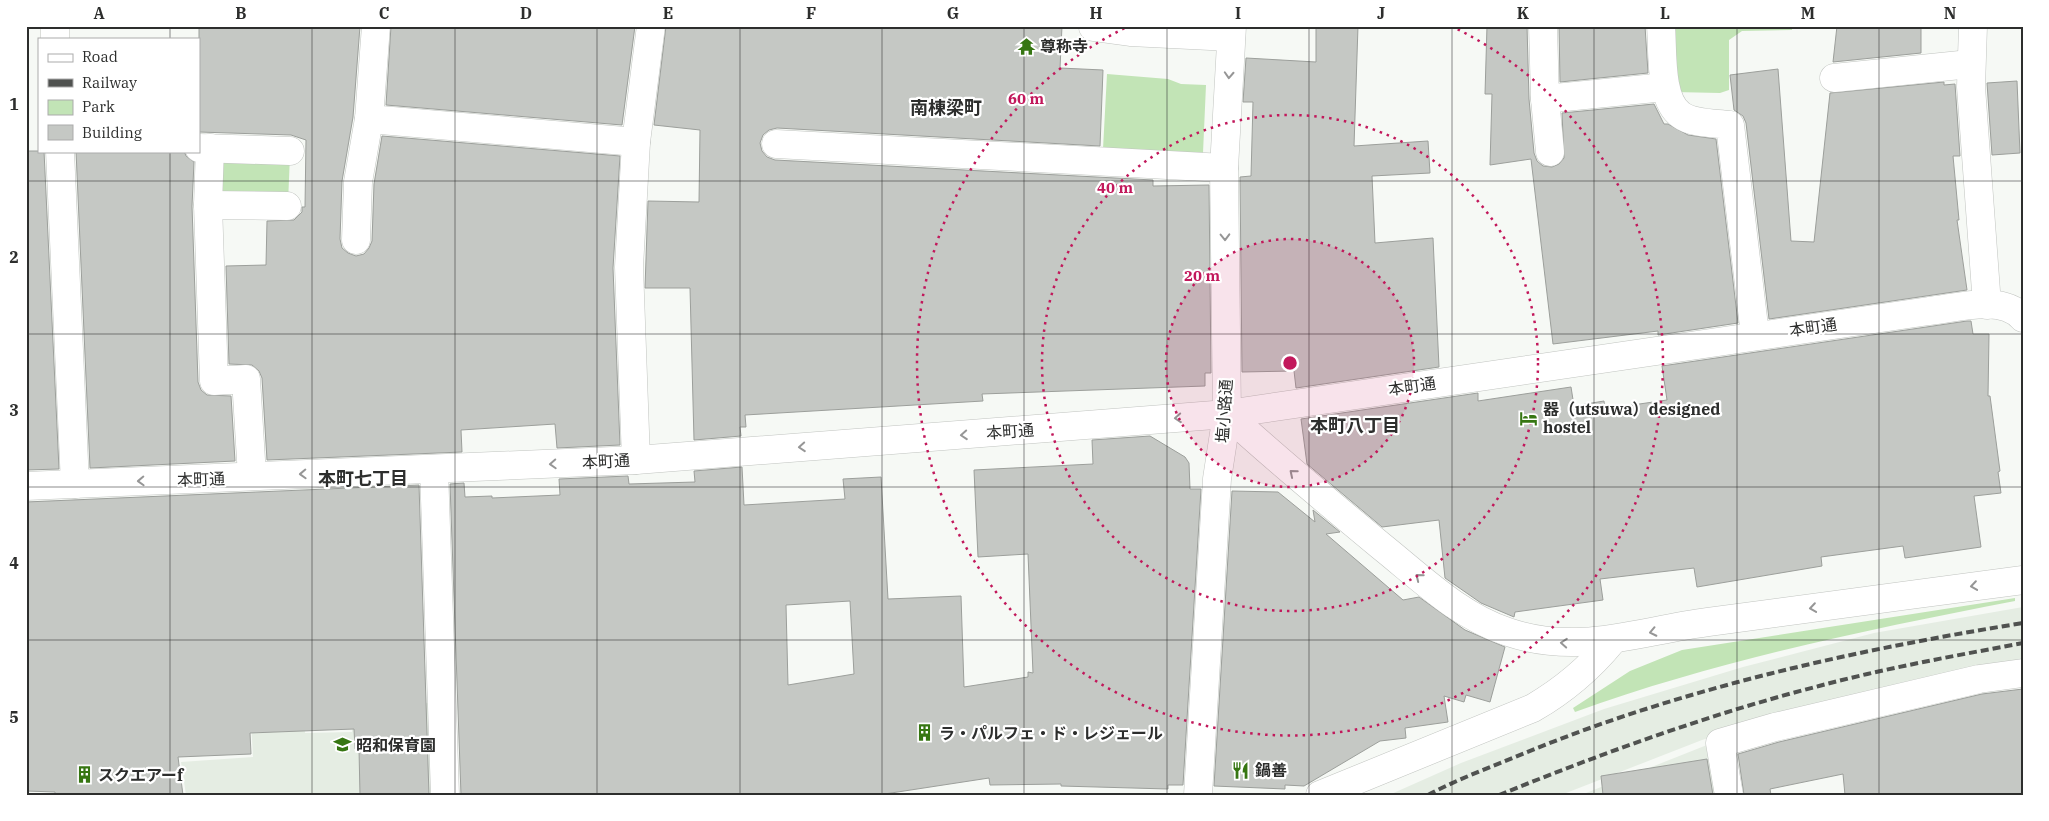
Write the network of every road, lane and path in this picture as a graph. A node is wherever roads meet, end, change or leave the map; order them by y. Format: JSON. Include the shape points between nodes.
{"nodes":[{"id":1,"x":376,"y":26,"type":"edge"},
{"id":2,"x":651,"y":26,"type":"edge"},
{"id":3,"x":1543,"y":26,"type":"edge"},
{"id":4,"x":1661,"y":26,"type":"edge"},
{"id":5,"x":1973,"y":26,"type":"edge"},
{"id":6,"x":1093,"y":27,"type":"edge"},
{"id":7,"x":1232,"y":32,"type":"edge"},
{"id":8,"x":1970,"y":64,"type":"junction"},
{"id":9,"x":1834,"y":78,"type":"dead end"},
{"id":10,"x":1665,"y":87,"type":"junction"},
{"id":11,"x":1545,"y":99,"type":"junction"},
{"id":12,"x":369,"y":120,"type":"junction"},
{"id":13,"x":636,"y":142,"type":"junction"},
{"id":14,"x":776,"y":144,"type":"dead end"},
{"id":15,"x":204,"y":148,"type":"edge"},
{"id":16,"x":290,"y":151,"type":"dead end"},
{"id":17,"x":60,"y":152,"type":"edge"},
{"id":18,"x":1550,"y":152,"type":"dead end"},
{"id":19,"x":1224,"y":168,"type":"junction"},
{"id":20,"x":208,"y":204,"type":"junction"},
{"id":21,"x":287,"y":206,"type":"dead end"},
{"id":22,"x":356,"y":240,"type":"dead end"},
{"id":23,"x":1987,"y":305,"type":"junction"},
{"id":24,"x":2023,"y":318,"type":"edge"},
{"id":25,"x":1755,"y":335,"type":"junction"},
{"id":26,"x":1227,"y":414,"type":"junction"},
{"id":27,"x":636,"y":460,"type":"junction"},
{"id":28,"x":434,"y":469,"type":"junction"},
{"id":29,"x":252,"y":476,"type":"junction"},
{"id":30,"x":75,"y":484,"type":"junction"},
{"id":31,"x":26,"y":486,"type":"edge"},
{"id":32,"x":2023,"y":580,"type":"edge"},
{"id":33,"x":1612,"y":641,"type":"junction"},
{"id":34,"x":2023,"y":673,"type":"edge"},
{"id":35,"x":445,"y":795,"type":"edge"},
{"id":36,"x":1198,"y":795,"type":"edge"},
{"id":37,"x":1320,"y":795,"type":"edge"},
{"id":38,"x":1729,"y":795,"type":"edge"}],
"edges":[{"from":1,"to":12,"type":"street"},
{"from":2,"to":13,"type":"street"},
{"from":3,"to":11,"type":"street"},
{"from":4,"to":10,"type":"street"},
{"from":5,"to":8,"type":"street"},
{"from":6,"to":7,"type":"street","via":[[1130,32]]},
{"from":7,"to":19,"type":"street","name":"塩小路通","one_way":true},
{"from":8,"to":9,"type":"street"},
{"from":8,"to":23,"type":"street"},
{"from":10,"to":11,"type":"street"},
{"from":10,"to":25,"type":"street","via":[[1668,99],[1681,115],[1692,120],[1730,125]]},
{"from":11,"to":18,"type":"street"},
{"from":12,"to":13,"type":"street"},
{"from":12,"to":22,"type":"street","via":[[358,182]]},
{"from":13,"to":27,"type":"street","via":[[629,267]]},
{"from":14,"to":19,"type":"street"},
{"from":15,"to":16,"type":"street"},
{"from":15,"to":20,"type":"street"},
{"from":17,"to":30,"type":"street"},
{"from":19,"to":26,"type":"street","name":"塩小路通","one_way":true},
{"from":20,"to":21,"type":"street"},
{"from":20,"to":29,"type":"street","via":[[214,381],[246,379]]},
{"from":23,"to":24,"type":"street","name":"本町通","via":[[2012,309]]},
{"from":23,"to":25,"type":"street","name":"本町通"},
{"from":25,"to":26,"type":"street","name":"本町通"},
{"from":26,"to":27,"type":"street","name":"本町通","one_way":true},
{"from":33,"to":26,"type":"street","one_way":true,"via":[[1577,644],[1542,641],[1508,632],[1460,609],[1295,475]]},
{"from":26,"to":36,"type":"street","name":"塩小路通","via":[[1217,479]]},
{"from":27,"to":28,"type":"street","name":"本町通","one_way":true},
{"from":28,"to":29,"type":"street","name":"本町通","one_way":true},
{"from":28,"to":35,"type":"street"},
{"from":29,"to":30,"type":"street","name":"本町通","one_way":true},
{"from":30,"to":31,"type":"street","name":"本町通"},
{"from":32,"to":33,"type":"street","one_way":true,"via":[[1705,622]]},
{"from":33,"to":37,"type":"street","via":[[1584,672],[1551,698]]},
{"from":34,"to":38,"type":"street","via":[[1775,727],[1720,743]]}]}
